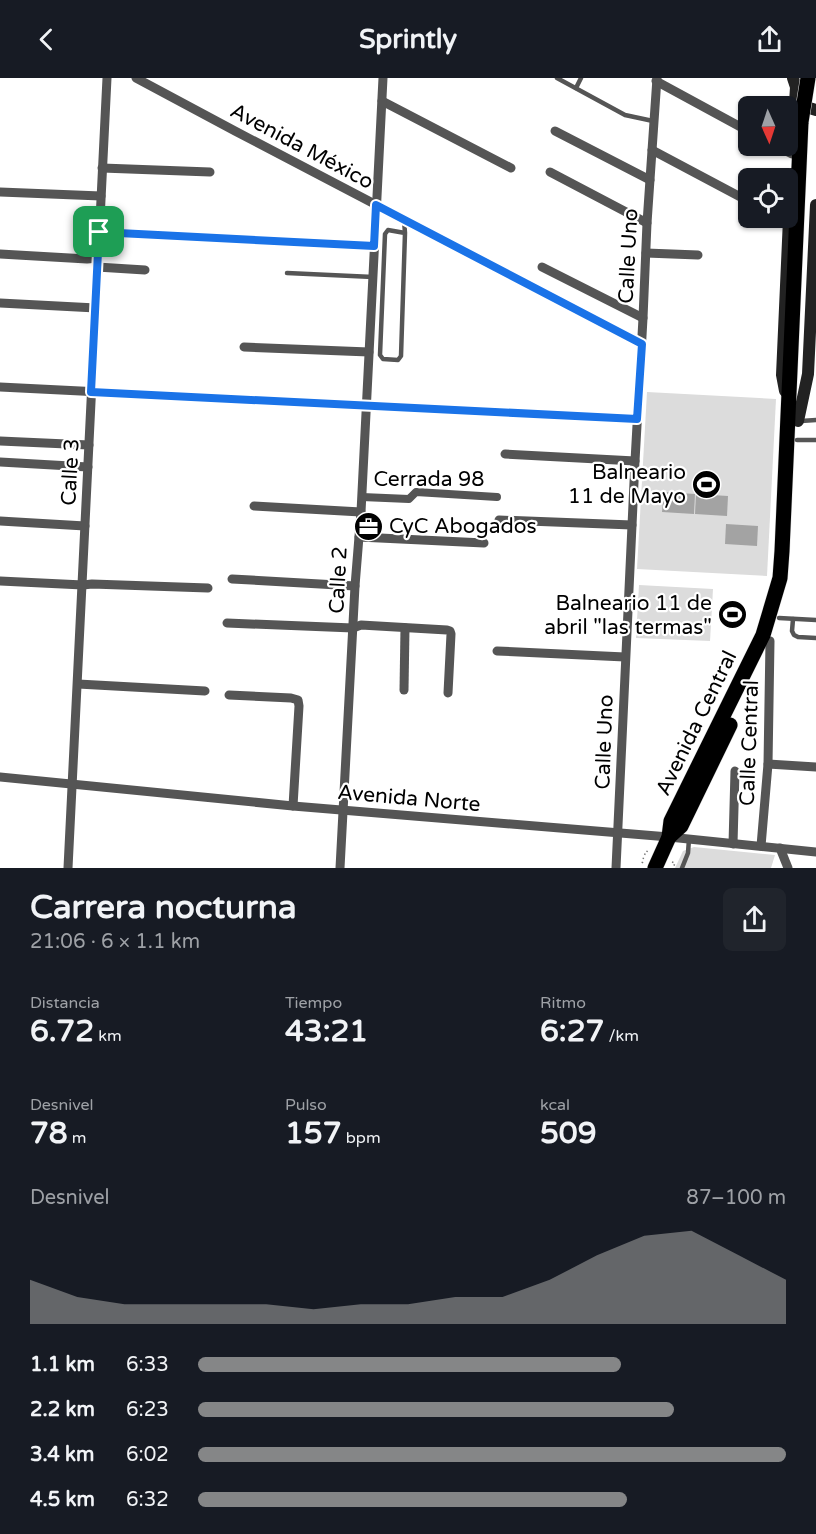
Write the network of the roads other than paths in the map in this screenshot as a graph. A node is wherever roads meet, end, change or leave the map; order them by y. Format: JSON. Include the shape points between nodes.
{"nodes":[{"id":1,"x":107,"y":78,"type":"edge"},
{"id":2,"x":136,"y":78,"type":"edge"},
{"id":3,"x":383,"y":78,"type":"edge"},
{"id":4,"x":557,"y":78,"type":"edge"},
{"id":5,"x":580,"y":78,"type":"edge"},
{"id":6,"x":793,"y":78,"type":"edge"},
{"id":7,"x":802,"y":78,"type":"edge"},
{"id":8,"x":808,"y":78,"type":"edge"},
{"id":9,"x":656,"y":80,"type":"edge"},
{"id":10,"x":816,"y":86,"type":"edge"},
{"id":11,"x":576,"y":88,"type":"junction"},
{"id":12,"x":816,"y":94,"type":"edge"},
{"id":13,"x":382,"y":101,"type":"junction"},
{"id":14,"x":816,"y":110,"type":"edge"},
{"id":15,"x":653,"y":121,"type":"junction"},
{"id":16,"x":802,"y":122,"type":"junction"},
{"id":17,"x":738,"y":125,"type":"edge"},
{"id":18,"x":555,"y":130,"type":"dead end"},
{"id":19,"x":798,"y":135,"type":"edge"},
{"id":20,"x":652,"y":150,"type":"junction"},
{"id":21,"x":102,"y":168,"type":"junction"},
{"id":22,"x":511,"y":168,"type":"dead end"},
{"id":23,"x":210,"y":172,"type":"dead end"},
{"id":24,"x":550,"y":172,"type":"dead end"},
{"id":25,"x":650,"y":180,"type":"junction"},
{"id":26,"x":0,"y":192,"type":"edge"},
{"id":27,"x":101,"y":196,"type":"junction"},
{"id":28,"x":738,"y":196,"type":"edge"},
{"id":29,"x":816,"y":204,"type":"edge"},
{"id":30,"x":376,"y":205,"type":"junction"},
{"id":31,"x":404,"y":219,"type":"junction"},
{"id":32,"x":647,"y":223,"type":"junction"},
{"id":33,"x":784,"y":228,"type":"edge"},
{"id":34,"x":99,"y":232,"type":"junction"},
{"id":35,"x":405,"y":233,"type":"junction"},
{"id":36,"x":815,"y":233,"type":"edge"},
{"id":37,"x":374,"y":246,"type":"junction"},
{"id":38,"x":646,"y":253,"type":"junction"},
{"id":39,"x":0,"y":254,"type":"edge"},
{"id":40,"x":698,"y":255,"type":"dead end"},
{"id":41,"x":98,"y":263,"type":"junction"},
{"id":42,"x":542,"y":267,"type":"dead end"},
{"id":43,"x":145,"y":270,"type":"dead end"},
{"id":44,"x":287,"y":273,"type":"dead end"},
{"id":45,"x":373,"y":277,"type":"junction"},
{"id":46,"x":0,"y":303,"type":"edge"},
{"id":47,"x":96,"y":308,"type":"junction"},
{"id":48,"x":643,"y":318,"type":"junction"},
{"id":49,"x":814,"y":318,"type":"edge"},
{"id":50,"x":370,"y":340,"type":"junction"},
{"id":51,"x":381,"y":340,"type":"junction"},
{"id":52,"x":642,"y":344,"type":"junction"},
{"id":53,"x":244,"y":347,"type":"dead end"},
{"id":54,"x":369,"y":352,"type":"junction"},
{"id":55,"x":813,"y":353,"type":"edge"},
{"id":56,"x":0,"y":387,"type":"edge"},
{"id":57,"x":91,"y":392,"type":"junction"},
{"id":58,"x":366,"y":406,"type":"junction"},
{"id":59,"x":793,"y":418,"type":"junction"},
{"id":60,"x":637,"y":419,"type":"junction"},
{"id":61,"x":816,"y":420,"type":"edge"},
{"id":62,"x":797,"y":440,"type":"junction"},
{"id":63,"x":816,"y":440,"type":"edge"},
{"id":64,"x":0,"y":441,"type":"edge"},
{"id":65,"x":89,"y":445,"type":"junction"},
{"id":66,"x":505,"y":454,"type":"dead end"},
{"id":67,"x":635,"y":461,"type":"junction"},
{"id":68,"x":0,"y":462,"type":"edge"},
{"id":69,"x":88,"y":467,"type":"junction"},
{"id":70,"x":362,"y":497,"type":"junction"},
{"id":71,"x":497,"y":497,"type":"dead end"},
{"id":72,"x":254,"y":506,"type":"dead end"},
{"id":73,"x":361,"y":512,"type":"junction"},
{"id":74,"x":499,"y":520,"type":"dead end"},
{"id":75,"x":0,"y":521,"type":"edge"},
{"id":76,"x":632,"y":525,"type":"junction"},
{"id":77,"x":85,"y":526,"type":"junction"},
{"id":78,"x":359,"y":537,"type":"junction"},
{"id":79,"x":484,"y":543,"type":"dead end"},
{"id":80,"x":232,"y":579,"type":"dead end"},
{"id":81,"x":0,"y":581,"type":"edge"},
{"id":82,"x":83,"y":585,"type":"junction"},
{"id":83,"x":356,"y":586,"type":"junction"},
{"id":84,"x":207,"y":588,"type":"dead end"},
{"id":85,"x":786,"y":618,"type":"junction"},
{"id":86,"x":816,"y":620,"type":"edge"},
{"id":87,"x":227,"y":623,"type":"dead end"},
{"id":88,"x":353,"y":628,"type":"junction"},
{"id":89,"x":405,"y":628,"type":"junction"},
{"id":90,"x":816,"y":638,"type":"edge"},
{"id":91,"x":770,"y":641,"type":"junction"},
{"id":92,"x":497,"y":651,"type":"dead end"},
{"id":93,"x":625,"y":657,"type":"junction"},
{"id":94,"x":78,"y":684,"type":"junction"},
{"id":95,"x":404,"y":690,"type":"dead end"},
{"id":96,"x":205,"y":692,"type":"dead end"},
{"id":97,"x":448,"y":693,"type":"dead end"},
{"id":98,"x":229,"y":695,"type":"dead end"},
{"id":99,"x":768,"y":764,"type":"junction"},
{"id":100,"x":816,"y":767,"type":"edge"},
{"id":101,"x":735,"y":771,"type":"dead end"},
{"id":102,"x":0,"y":777,"type":"edge"},
{"id":103,"x":72,"y":784,"type":"junction"},
{"id":104,"x":293,"y":806,"type":"junction"},
{"id":105,"x":343,"y":810,"type":"junction"},
{"id":106,"x":618,"y":834,"type":"junction"},
{"id":107,"x":669,"y":837,"type":"junction"},
{"id":108,"x":689,"y":839,"type":"junction"},
{"id":109,"x":733,"y":844,"type":"junction"},
{"id":110,"x":761,"y":846,"type":"junction"},
{"id":111,"x":780,"y":848,"type":"junction"},
{"id":112,"x":816,"y":852,"type":"edge"},
{"id":113,"x":648,"y":865,"type":"edge"},
{"id":114,"x":68,"y":868,"type":"edge"},
{"id":115,"x":340,"y":868,"type":"edge"},
{"id":116,"x":616,"y":868,"type":"edge"},
{"id":117,"x":682,"y":868,"type":"edge"},
{"id":118,"x":788,"y":868,"type":"edge"}],
"edges":[{"from":1,"to":21,"type":"street","name":"Calle 3"},
{"from":2,"to":30,"type":"street","name":"Avenida México"},
{"from":3,"to":13,"type":"street","name":"Calle 2"},
{"from":4,"to":11,"type":"lane"},
{"from":5,"to":11,"type":"lane"},
{"from":6,"to":16,"type":"main road","name":"Avenida Central"},
{"from":7,"to":10,"type":"main road"},
{"from":8,"to":16,"type":"main road","name":"Avenida Central","bridge":true},
{"from":9,"to":15,"type":"street","name":"Calle Uno"},
{"from":9,"to":17,"type":"street"},
{"from":11,"to":15,"type":"lane","via":[[625,115]]},
{"from":12,"to":16,"type":"main road","name":"Avenida Central"},
{"from":13,"to":22,"type":"street"},
{"from":13,"to":30,"type":"street","name":"Calle 2"},
{"from":14,"to":16,"type":"main road","via":[[799,110]]},
{"from":15,"to":20,"type":"street","name":"Calle Uno"},
{"from":16,"to":19,"type":"main road","name":"Avenida Central"},
{"from":16,"to":59,"type":"main road","name":"Avenida Central"},
{"from":18,"to":25,"type":"street"},
{"from":20,"to":25,"type":"street","name":"Calle Uno"},
{"from":20,"to":28,"type":"street"},
{"from":21,"to":23,"type":"street"},
{"from":21,"to":27,"type":"street","name":"Calle 3"},
{"from":24,"to":32,"type":"street"},
{"from":25,"to":32,"type":"street","name":"Calle Uno"},
{"from":26,"to":27,"type":"street"},
{"from":27,"to":34,"type":"street","name":"Calle 3"},
{"from":29,"to":36,"type":"main road","name":"Avenida Central"},
{"from":30,"to":31,"type":"street","name":"Avenida México"},
{"from":30,"to":37,"type":"street","name":"Calle 2"},
{"from":31,"to":35,"type":"lane"},
{"from":31,"to":52,"type":"street","name":"Avenida México"},
{"from":32,"to":38,"type":"street","name":"Calle Uno"},
{"from":33,"to":59,"type":"main road","name":"Avenida Central","via":[[782,375]]},
{"from":34,"to":37,"type":"street"},
{"from":34,"to":41,"type":"street","name":"Calle 3"},
{"from":35,"to":51,"type":"lane","via":[[388,230],[385,234]]},
{"from":35,"to":51,"type":"lane","via":[[400,358],[383,359]]},
{"from":36,"to":49,"type":"main road","name":"Avenida Central"},
{"from":37,"to":45,"type":"street","name":"Calle 2"},
{"from":38,"to":40,"type":"street"},
{"from":38,"to":48,"type":"street","name":"Calle Uno"},
{"from":39,"to":41,"type":"street"},
{"from":41,"to":43,"type":"street"},
{"from":41,"to":47,"type":"street","name":"Calle 3"},
{"from":42,"to":48,"type":"street"},
{"from":44,"to":45,"type":"lane"},
{"from":45,"to":50,"type":"street","name":"Calle 2"},
{"from":46,"to":47,"type":"street"},
{"from":47,"to":57,"type":"street","name":"Calle 3"},
{"from":48,"to":52,"type":"street","name":"Calle Uno"},
{"from":49,"to":55,"type":"main road","name":"Avenida Central"},
{"from":50,"to":51,"type":"lane"},
{"from":50,"to":54,"type":"street","name":"Calle 2"},
{"from":52,"to":60,"type":"street","name":"Calle Uno"},
{"from":53,"to":54,"type":"street"},
{"from":54,"to":58,"type":"street","name":"Calle 2"},
{"from":55,"to":59,"type":"main road","name":"Avenida Central"},
{"from":56,"to":57,"type":"street"},
{"from":57,"to":58,"type":"street"},
{"from":57,"to":65,"type":"street","name":"Calle 3"},
{"from":58,"to":60,"type":"street"},
{"from":58,"to":70,"type":"street","name":"Calle 2"},
{"from":59,"to":61,"type":"lane"},
{"from":59,"to":62,"type":"main road","name":"Avenida Central"},
{"from":59,"to":107,"type":"main road","name":"Avenida Central","via":[[780,578],[773,606],[763,635],[671,821]]},
{"from":60,"to":67,"type":"street","name":"Calle Uno"},
{"from":62,"to":63,"type":"lane"},
{"from":62,"to":85,"type":"main road","name":"Avenida Central"},
{"from":64,"to":65,"type":"street"},
{"from":65,"to":69,"type":"street","name":"Calle 3"},
{"from":66,"to":67,"type":"street"},
{"from":67,"to":76,"type":"street","name":"Calle Uno"},
{"from":68,"to":69,"type":"street"},
{"from":69,"to":77,"type":"street","name":"Calle 3"},
{"from":70,"to":71,"type":"street","name":"Cerrada 98","via":[[409,499],[416,492]]},
{"from":70,"to":73,"type":"street","name":"Calle 2"},
{"from":72,"to":73,"type":"street"},
{"from":73,"to":78,"type":"street","name":"Calle 2"},
{"from":74,"to":76,"type":"street"},
{"from":75,"to":77,"type":"street"},
{"from":76,"to":93,"type":"street","name":"Calle Uno"},
{"from":77,"to":82,"type":"street","name":"Calle 3"},
{"from":78,"to":79,"type":"street"},
{"from":78,"to":83,"type":"street","name":"Calle 2"},
{"from":80,"to":83,"type":"street"},
{"from":81,"to":82,"type":"street"},
{"from":82,"to":84,"type":"street"},
{"from":82,"to":94,"type":"street","name":"Calle 3"},
{"from":83,"to":88,"type":"street","name":"Calle 2"},
{"from":85,"to":86,"type":"lane"},
{"from":85,"to":90,"type":"lane","via":[[794,635]]},
{"from":85,"to":91,"type":"main road","name":"Avenida Central"},
{"from":87,"to":88,"type":"street"},
{"from":88,"to":89,"type":"street"},
{"from":88,"to":105,"type":"street","name":"Calle 2"},
{"from":89,"to":95,"type":"street"},
{"from":89,"to":97,"type":"street","via":[[450,631]]},
{"from":91,"to":99,"type":"street","name":"Calle Central"},
{"from":91,"to":107,"type":"main road","name":"Avenida Central","via":[[681,826]]},
{"from":92,"to":93,"type":"street"},
{"from":93,"to":106,"type":"street","name":"Calle Uno"},
{"from":94,"to":96,"type":"street"},
{"from":94,"to":103,"type":"street","name":"Calle 3"},
{"from":98,"to":104,"type":"street","via":[[298,700]]},
{"from":99,"to":100,"type":"street"},
{"from":99,"to":110,"type":"street","name":"Calle Central"},
{"from":101,"to":109,"type":"street"},
{"from":102,"to":103,"type":"street","name":"Avenida Norte"},
{"from":103,"to":104,"type":"street","name":"Avenida Norte"},
{"from":103,"to":114,"type":"street","name":"Calle 3"},
{"from":104,"to":105,"type":"street","name":"Avenida Norte"},
{"from":105,"to":106,"type":"street","name":"Avenida Norte"},
{"from":105,"to":115,"type":"street","name":"Calle 2"},
{"from":106,"to":107,"type":"street","name":"Avenida Norte"},
{"from":106,"to":116,"type":"street","name":"Calle Uno"},
{"from":107,"to":108,"type":"street","name":"Avenida Norte"},
{"from":107,"to":113,"type":"main road","name":"Avenida Central"},
{"from":108,"to":109,"type":"street","name":"Avenida Norte"},
{"from":108,"to":117,"type":"lane"},
{"from":109,"to":110,"type":"street","name":"Avenida Norte"},
{"from":110,"to":111,"type":"street","name":"Avenida Norte"},
{"from":111,"to":112,"type":"street","name":"Avenida Norte"},
{"from":111,"to":118,"type":"street"}]}
